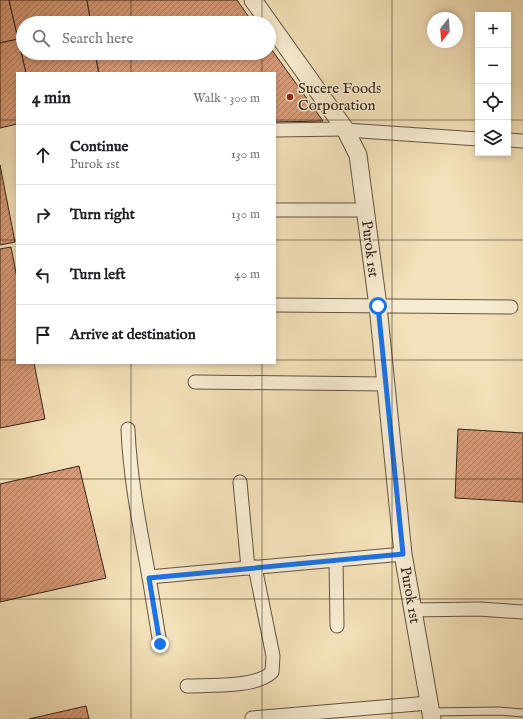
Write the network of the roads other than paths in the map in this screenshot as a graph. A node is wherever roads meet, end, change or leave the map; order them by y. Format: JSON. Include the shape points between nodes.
{"nodes":[{"id":1,"x":253,"y":0,"type":"edge"},
{"id":2,"x":265,"y":16,"type":"edge"},
{"id":3,"x":276,"y":32,"type":"edge"},
{"id":4,"x":346,"y":129,"type":"junction"},
{"id":5,"x":276,"y":130,"type":"edge"},
{"id":6,"x":475,"y":138,"type":"edge"},
{"id":7,"x":511,"y":140,"type":"edge"},
{"id":8,"x":523,"y":141,"type":"edge"},
{"id":9,"x":276,"y":210,"type":"edge"},
{"id":10,"x":365,"y":210,"type":"junction"},
{"id":11,"x":276,"y":305,"type":"edge"},
{"id":12,"x":378,"y":306,"type":"junction"},
{"id":13,"x":511,"y":307,"type":"dead end"},
{"id":14,"x":195,"y":382,"type":"dead end"},
{"id":15,"x":385,"y":384,"type":"junction"},
{"id":16,"x":128,"y":429,"type":"dead end"},
{"id":17,"x":240,"y":482,"type":"dead end"},
{"id":18,"x":403,"y":554,"type":"junction"},
{"id":19,"x":336,"y":560,"type":"junction"},
{"id":20,"x":252,"y":567,"type":"junction"},
{"id":21,"x":149,"y":578,"type":"junction"},
{"id":22,"x":412,"y":610,"type":"junction"},
{"id":23,"x":523,"y":612,"type":"edge"},
{"id":24,"x":337,"y":626,"type":"dead end"},
{"id":25,"x":160,"y":644,"type":"dead end"},
{"id":26,"x":186,"y":686,"type":"dead end"},
{"id":27,"x":430,"y":711,"type":"edge"},
{"id":28,"x":523,"y":713,"type":"edge"},
{"id":29,"x":252,"y":718,"type":"dead end"}],
"edges":[{"from":1,"to":2,"type":"street","name":"Purok 1st"},
{"from":3,"to":4,"type":"street","name":"Purok 1st"},
{"from":4,"to":5,"type":"street"},
{"from":4,"to":6,"type":"street"},
{"from":4,"to":10,"type":"street","name":"Purok 1st","via":[[358,155]]},
{"from":7,"to":8,"type":"street"},
{"from":9,"to":10,"type":"street"},
{"from":10,"to":12,"type":"street","name":"Purok 1st"},
{"from":11,"to":12,"type":"street"},
{"from":12,"to":13,"type":"street"},
{"from":12,"to":15,"type":"street","name":"Purok 1st"},
{"from":14,"to":15,"type":"street"},
{"from":15,"to":18,"type":"street","name":"Purok 1st"},
{"from":16,"to":21,"type":"street","via":[[135,499]]},
{"from":17,"to":20,"type":"street"},
{"from":18,"to":19,"type":"street"},
{"from":18,"to":22,"type":"street","name":"Purok 1st"},
{"from":19,"to":20,"type":"street"},
{"from":19,"to":24,"type":"street"},
{"from":20,"to":21,"type":"street"},
{"from":20,"to":26,"type":"street","via":[[273,656],[272,672],[267,677],[249,682]]},
{"from":21,"to":25,"type":"street"},
{"from":22,"to":23,"type":"street","via":[[479,609]]},
{"from":22,"to":27,"type":"street","name":"Purok 1st"},
{"from":27,"to":28,"type":"lane"},
{"from":27,"to":29,"type":"street"}]}
